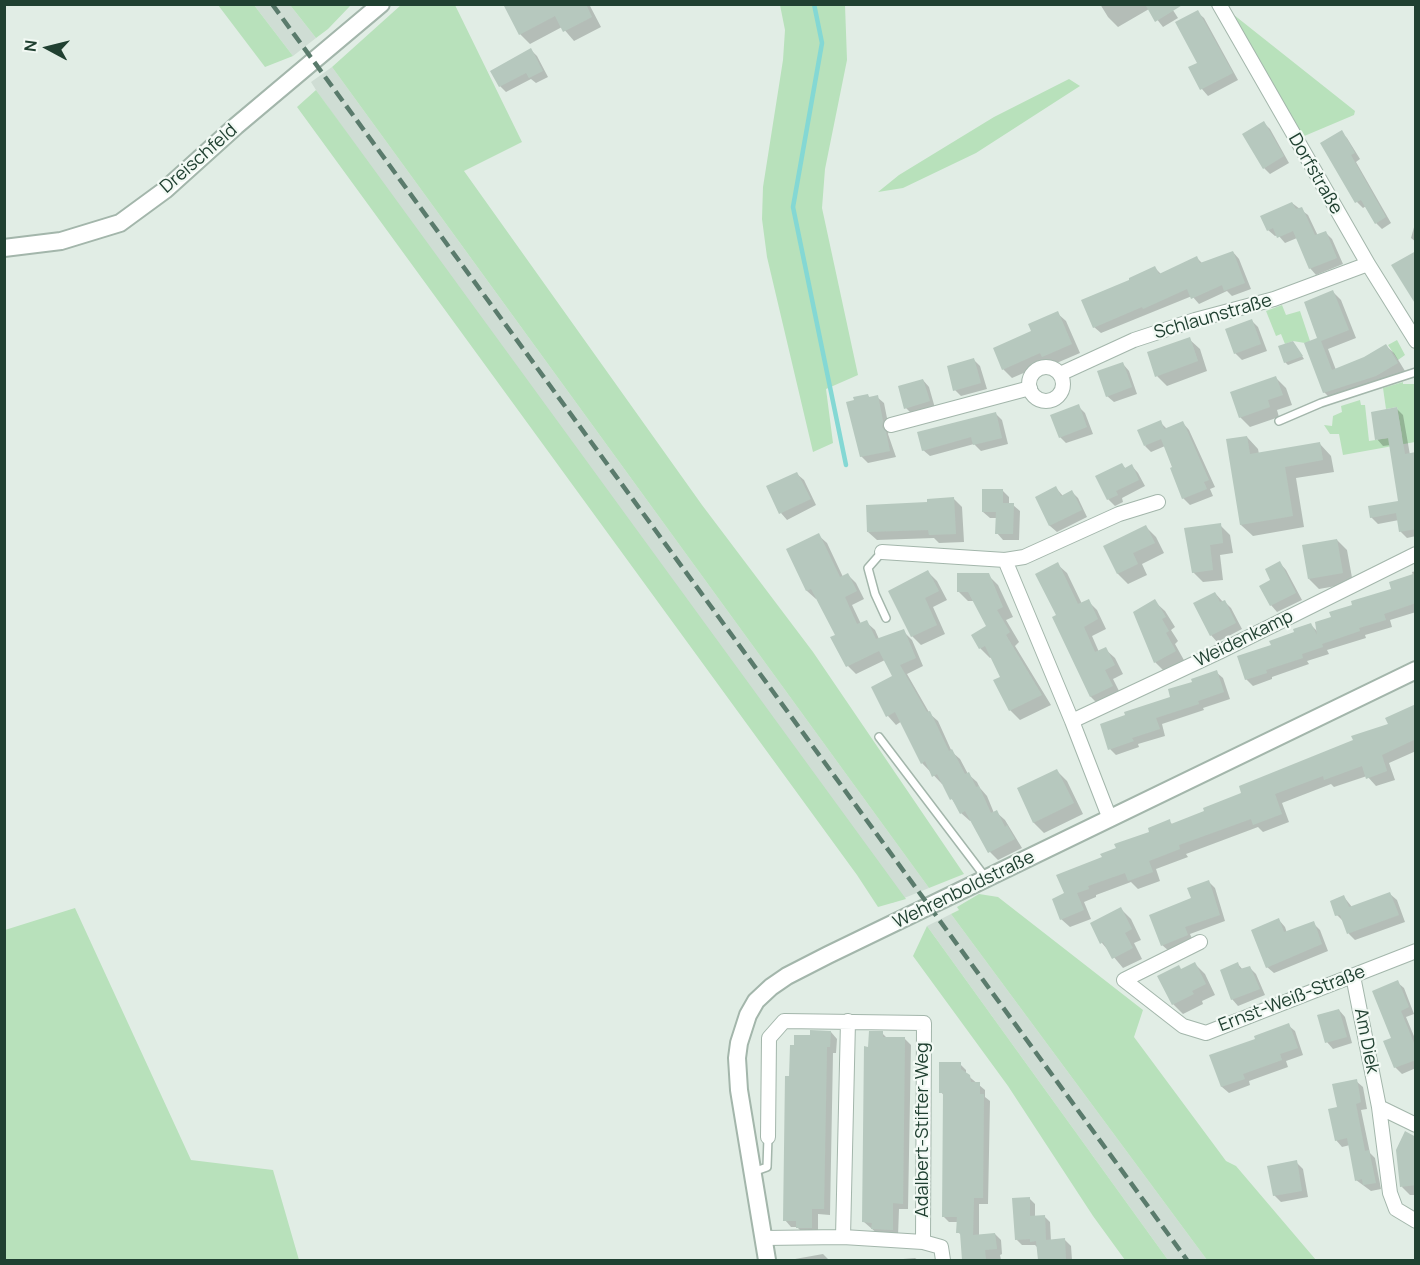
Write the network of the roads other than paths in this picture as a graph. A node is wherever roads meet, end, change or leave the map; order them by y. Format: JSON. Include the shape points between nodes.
{"nodes":[{"id":1,"x":381,"y":4,"type":"edge"},
{"id":2,"x":1218,"y":4,"type":"edge"},
{"id":3,"x":4,"y":248,"type":"edge"},
{"id":4,"x":1368,"y":264,"type":"junction"},
{"id":5,"x":1416,"y":341,"type":"edge"},
{"id":6,"x":1416,"y":372,"type":"edge"},
{"id":7,"x":1059,"y":374,"type":"junction"},
{"id":8,"x":1030,"y":388,"type":"junction"},
{"id":9,"x":1279,"y":421,"type":"dead end"},
{"id":10,"x":891,"y":424,"type":"dead end"},
{"id":11,"x":1158,"y":502,"type":"dead end"},
{"id":12,"x":882,"y":552,"type":"joint"},
{"id":13,"x":1416,"y":554,"type":"edge"},
{"id":14,"x":1005,"y":560,"type":"junction"},
{"id":15,"x":886,"y":618,"type":"dead end"},
{"id":16,"x":1416,"y":670,"type":"edge"},
{"id":17,"x":1072,"y":721,"type":"junction"},
{"id":18,"x":879,"y":737,"type":"dead end"},
{"id":19,"x":1110,"y":819,"type":"junction"},
{"id":20,"x":986,"y":878,"type":"junction"},
{"id":21,"x":1200,"y":942,"type":"dead end"},
{"id":22,"x":1416,"y":951,"type":"edge"},
{"id":23,"x":1353,"y":976,"type":"junction"},
{"id":24,"x":848,"y":1021,"type":"junction"},
{"id":25,"x":1379,"y":1107,"type":"junction"},
{"id":26,"x":1416,"y":1125,"type":"edge"},
{"id":27,"x":768,"y":1137,"type":"joint"},
{"id":28,"x":753,"y":1172,"type":"junction"},
{"id":29,"x":1416,"y":1221,"type":"edge"},
{"id":30,"x":843,"y":1237,"type":"junction"},
{"id":31,"x":764,"y":1238,"type":"junction"},
{"id":32,"x":923,"y":1242,"type":"junction"},
{"id":33,"x":768,"y":1260,"type":"edge"},
{"id":34,"x":943,"y":1260,"type":"edge"}],
"edges":[{"from":1,"to":3,"type":"street","name":"Dreischfeld","via":[[165,190],[120,223],[61,241]]},
{"from":2,"to":4,"type":"street","name":"Dorfstraße"},
{"from":4,"to":5,"type":"street","name":"Dorfstraße"},
{"from":4,"to":7,"type":"street","name":"Schlaunstraße","via":[[1274,299],[1134,340]]},
{"from":6,"to":9,"type":"lane"},
{"from":7,"to":8,"type":"street","name":"Schlaunstraße","via":[[1051,368],[1040,368],[1031,376]]},
{"from":7,"to":8,"type":"street","via":[[1062,388],[1053,399],[1039,399]]},
{"from":8,"to":10,"type":"street"},
{"from":11,"to":14,"type":"street","via":[[1119,514],[1024,557]]},
{"from":12,"to":14,"type":"street"},
{"from":12,"to":15,"type":"lane","via":[[868,568]]},
{"from":13,"to":17,"type":"street","name":"Weidenkamp"},
{"from":14,"to":17,"type":"street"},
{"from":16,"to":19,"type":"street","name":"Wehrenboldstraße"},
{"from":17,"to":19,"type":"street"},
{"from":18,"to":20,"type":"lane"},
{"from":19,"to":20,"type":"street","name":"Wehrenboldstraße"},
{"from":20,"to":28,"type":"street","name":"Wehrenboldstraße","via":[[787,976],[756,1001],[742,1029],[737,1058]]},
{"from":21,"to":23,"type":"street","name":"Ernst-Weiß-Straße","via":[[1125,980],[1183,1026],[1206,1033]]},
{"from":22,"to":23,"type":"street","name":"Ernst-Weiß-Straße"},
{"from":23,"to":25,"type":"street","name":"Am Diek"},
{"from":24,"to":27,"type":"street","name":"Adalbert-Stifter-Weg","via":[[784,1021],[769,1038]]},
{"from":24,"to":30,"type":"street"},
{"from":24,"to":32,"type":"street","name":"Adalbert-Stifter-Weg","via":[[924,1023]]},
{"from":25,"to":26,"type":"street"},
{"from":25,"to":29,"type":"street","name":"Am Diek","via":[[1390,1193],[1396,1209]]},
{"from":27,"to":28,"type":"lane","via":[[766,1167]]},
{"from":28,"to":31,"type":"street","name":"Wehrenboldstraße"},
{"from":30,"to":31,"type":"street"},
{"from":30,"to":32,"type":"street"},
{"from":31,"to":33,"type":"street","name":"Wehrenboldstraße"},
{"from":32,"to":34,"type":"street","via":[[941,1247]]}]}
